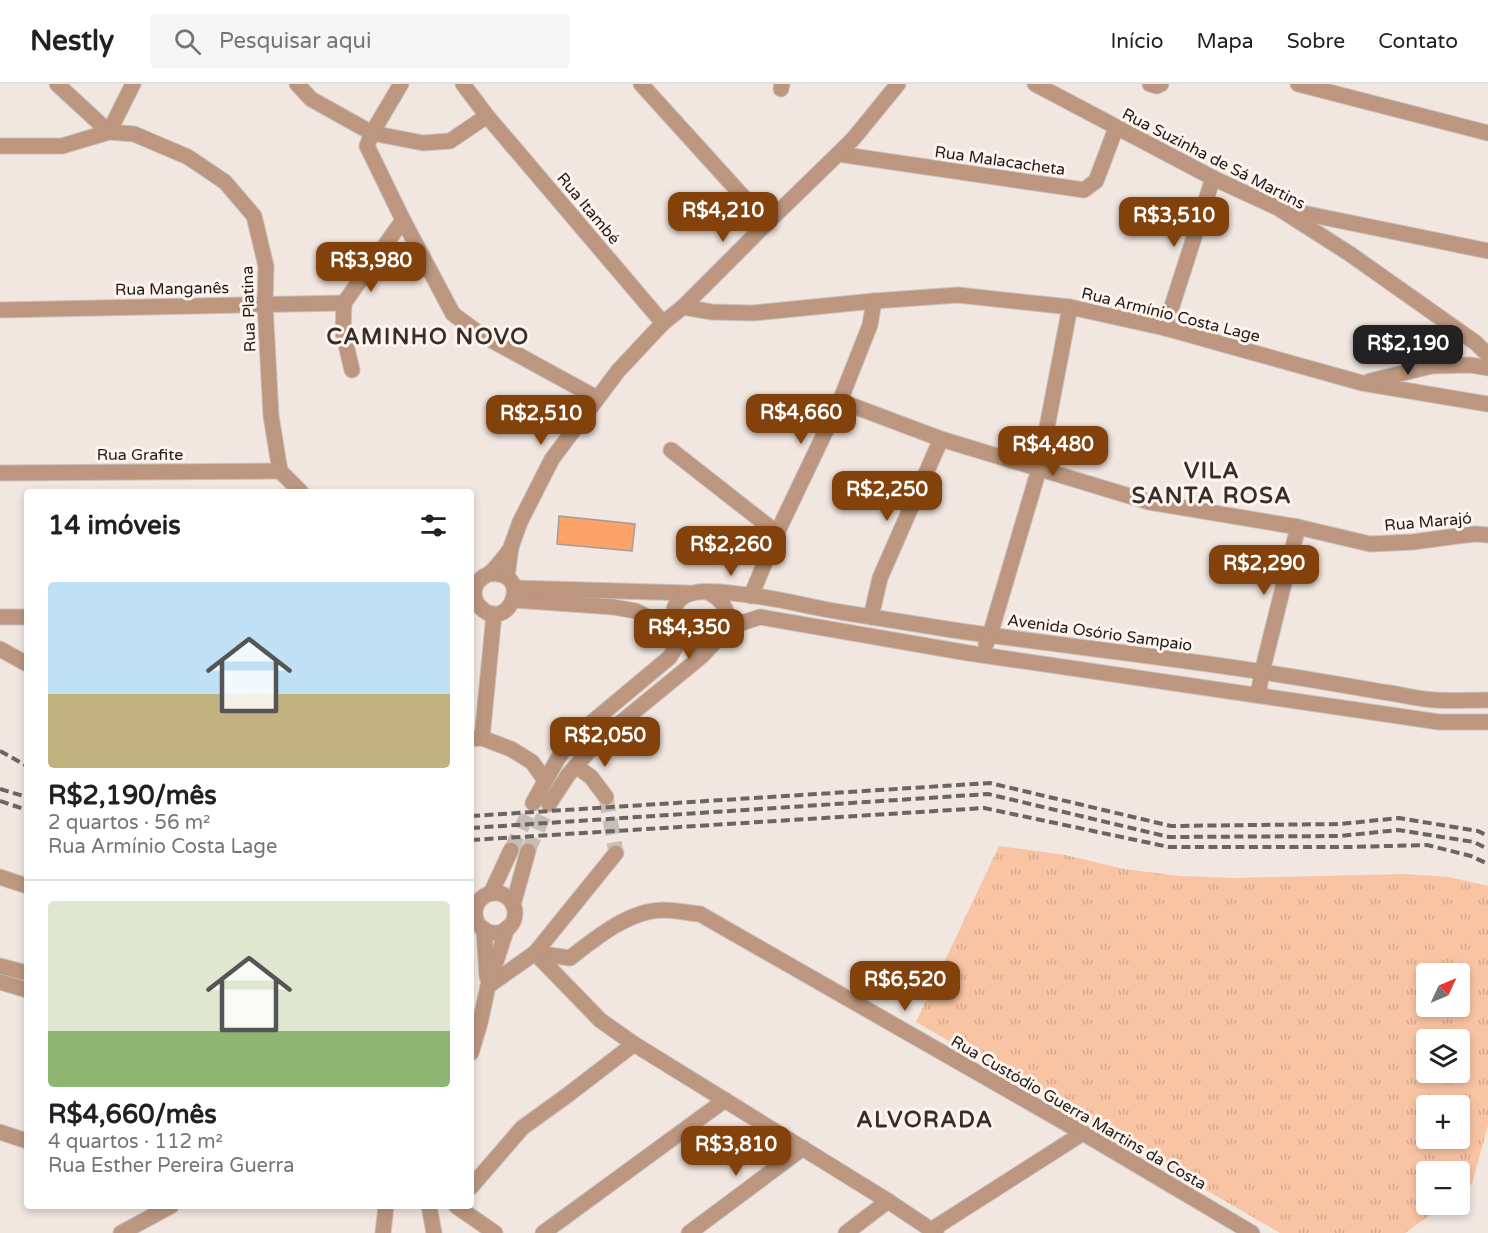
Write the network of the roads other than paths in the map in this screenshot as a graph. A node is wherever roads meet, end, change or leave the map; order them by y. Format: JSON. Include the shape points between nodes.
{"nodes":[{"id":1,"x":57,"y":84,"type":"edge"},
{"id":2,"x":133,"y":84,"type":"edge"},
{"id":3,"x":297,"y":84,"type":"edge"},
{"id":4,"x":401,"y":84,"type":"edge"},
{"id":5,"x":464,"y":84,"type":"edge"},
{"id":6,"x":640,"y":84,"type":"edge"},
{"id":7,"x":898,"y":84,"type":"edge"},
{"id":8,"x":1035,"y":84,"type":"edge"},
{"id":9,"x":1150,"y":84,"type":"edge"},
{"id":10,"x":1161,"y":84,"type":"edge"},
{"id":11,"x":1298,"y":84,"type":"edge"},
{"id":12,"x":1317,"y":86,"type":"edge"},
{"id":13,"x":487,"y":116,"type":"junction"},
{"id":14,"x":1116,"y":128,"type":"junction"},
{"id":15,"x":109,"y":132,"type":"junction"},
{"id":16,"x":372,"y":133,"type":"junction"},
{"id":17,"x":1488,"y":133,"type":"edge"},
{"id":18,"x":0,"y":146,"type":"edge"},
{"id":19,"x":838,"y":154,"type":"junction"},
{"id":20,"x":1213,"y":178,"type":"junction"},
{"id":21,"x":1278,"y":208,"type":"junction"},
{"id":22,"x":403,"y":220,"type":"junction"},
{"id":23,"x":766,"y":223,"type":"junction"},
{"id":24,"x":1488,"y":250,"type":"edge"},
{"id":25,"x":874,"y":301,"type":"junction"},
{"id":26,"x":344,"y":303,"type":"junction"},
{"id":27,"x":265,"y":304,"type":"junction"},
{"id":28,"x":683,"y":307,"type":"junction"},
{"id":29,"x":1070,"y":307,"type":"junction"},
{"id":30,"x":0,"y":310,"type":"edge"},
{"id":31,"x":663,"y":323,"type":"junction"},
{"id":32,"x":1165,"y":328,"type":"junction"},
{"id":33,"x":1476,"y":343,"type":"junction"},
{"id":34,"x":1488,"y":355,"type":"edge"},
{"id":35,"x":1471,"y":364,"type":"junction"},
{"id":36,"x":1432,"y":366,"type":"junction"},
{"id":37,"x":1488,"y":368,"type":"edge"},
{"id":38,"x":352,"y":370,"type":"dead end"},
{"id":39,"x":1362,"y":383,"type":"junction"},
{"id":40,"x":1425,"y":394,"type":"junction"},
{"id":41,"x":597,"y":398,"type":"junction"},
{"id":42,"x":840,"y":401,"type":"junction"},
{"id":43,"x":1488,"y":404,"type":"edge"},
{"id":44,"x":941,"y":439,"type":"junction"},
{"id":45,"x":671,"y":450,"type":"dead end"},
{"id":46,"x":1039,"y":469,"type":"junction"},
{"id":47,"x":280,"y":471,"type":"junction"},
{"id":48,"x":0,"y":473,"type":"edge"},
{"id":49,"x":299,"y":489,"type":"edge"},
{"id":50,"x":1298,"y":527,"type":"junction"},
{"id":51,"x":777,"y":533,"type":"junction"},
{"id":52,"x":1488,"y":536,"type":"edge"},
{"id":53,"x":512,"y":548,"type":"junction"},
{"id":54,"x":489,"y":574,"type":"junction"},
{"id":55,"x":474,"y":585,"type":"edge"},
{"id":56,"x":512,"y":589,"type":"junction"},
{"id":57,"x":707,"y":591,"type":"junction"},
{"id":58,"x":689,"y":593,"type":"junction"},
{"id":59,"x":752,"y":596,"type":"junction"},
{"id":60,"x":474,"y":607,"type":"edge"},
{"id":61,"x":494,"y":614,"type":"junction"},
{"id":62,"x":0,"y":617,"type":"edge"},
{"id":63,"x":24,"y":617,"type":"edge"},
{"id":64,"x":871,"y":617,"type":"junction"},
{"id":65,"x":723,"y":632,"type":"junction"},
{"id":66,"x":679,"y":634,"type":"junction"},
{"id":67,"x":990,"y":635,"type":"junction"},
{"id":68,"x":0,"y":649,"type":"edge"},
{"id":69,"x":968,"y":653,"type":"junction"},
{"id":70,"x":24,"y":662,"type":"edge"},
{"id":71,"x":1262,"y":672,"type":"junction"},
{"id":72,"x":1258,"y":696,"type":"junction"},
{"id":73,"x":1488,"y":700,"type":"edge"},
{"id":74,"x":1488,"y":722,"type":"edge"},
{"id":75,"x":476,"y":739,"type":"edge"},
{"id":76,"x":576,"y":765,"type":"junction"},
{"id":77,"x":545,"y":780,"type":"junction"},
{"id":78,"x":606,"y":797,"type":"tunnel mouth"},
{"id":79,"x":532,"y":802,"type":"tunnel mouth"},
{"id":80,"x":549,"y":804,"type":"tunnel mouth"},
{"id":81,"x":512,"y":850,"type":"tunnel mouth"},
{"id":82,"x":528,"y":851,"type":"tunnel mouth"},
{"id":83,"x":615,"y":853,"type":"dead end"},
{"id":84,"x":0,"y":877,"type":"edge"},
{"id":85,"x":24,"y":885,"type":"edge"},
{"id":86,"x":491,"y":893,"type":"junction"},
{"id":87,"x":513,"y":905,"type":"junction"},
{"id":88,"x":474,"y":906,"type":"edge"},
{"id":89,"x":478,"y":927,"type":"edge"},
{"id":90,"x":507,"y":928,"type":"junction"},
{"id":91,"x":535,"y":953,"type":"junction"},
{"id":92,"x":0,"y":966,"type":"edge"},
{"id":93,"x":24,"y":972,"type":"edge"},
{"id":94,"x":0,"y":982,"type":"edge"},
{"id":95,"x":488,"y":986,"type":"junction"},
{"id":96,"x":24,"y":989,"type":"edge"},
{"id":97,"x":474,"y":1043,"type":"edge"},
{"id":98,"x":634,"y":1044,"type":"junction"},
{"id":99,"x":725,"y":1100,"type":"junction"},
{"id":100,"x":0,"y":1132,"type":"edge"},
{"id":101,"x":1083,"y":1134,"type":"junction"},
{"id":102,"x":24,"y":1140,"type":"edge"},
{"id":103,"x":803,"y":1148,"type":"junction"},
{"id":104,"x":474,"y":1184,"type":"edge"},
{"id":105,"x":888,"y":1201,"type":"junction"},
{"id":106,"x":165,"y":1209,"type":"edge"},
{"id":107,"x":386,"y":1209,"type":"edge"},
{"id":108,"x":430,"y":1209,"type":"edge"},
{"id":109,"x":460,"y":1209,"type":"edge"},
{"id":110,"x":933,"y":1232,"type":"edge"},
{"id":111,"x":121,"y":1233,"type":"edge"},
{"id":112,"x":383,"y":1233,"type":"edge"},
{"id":113,"x":434,"y":1233,"type":"edge"},
{"id":114,"x":495,"y":1233,"type":"edge"},
{"id":115,"x":543,"y":1233,"type":"edge"},
{"id":116,"x":689,"y":1233,"type":"edge"},
{"id":117,"x":846,"y":1233,"type":"edge"},
{"id":118,"x":1252,"y":1233,"type":"edge"}],
"edges":[{"from":1,"to":15,"type":"street"},
{"from":2,"to":15,"type":"street"},
{"from":3,"to":16,"type":"street","via":[[311,99]]},
{"from":4,"to":16,"type":"street"},
{"from":5,"to":13,"type":"street","name":"Rua Itambé"},
{"from":6,"to":23,"type":"street"},
{"from":7,"to":19,"type":"street"},
{"from":8,"to":14,"type":"street","name":"Rua Suzinha de Sá Martins"},
{"from":9,"to":10,"type":"street"},
{"from":11,"to":12,"type":"street"},
{"from":12,"to":17,"type":"street"},
{"from":13,"to":16,"type":"street","via":[[450,141],[423,143]]},
{"from":13,"to":31,"type":"street","name":"Rua Itambé"},
{"from":14,"to":19,"type":"street","name":"Rua Malacacheta","via":[[1096,182],[1084,190]]},
{"from":14,"to":20,"type":"street","name":"Rua Suzinha de Sá Martins"},
{"from":15,"to":18,"type":"street","via":[[62,146]]},
{"from":15,"to":27,"type":"street","name":"Rua Platina","via":[[145,138],[188,157],[225,182],[254,216],[266,266]]},
{"from":16,"to":22,"type":"street","via":[[367,146]]},
{"from":19,"to":23,"type":"street"},
{"from":20,"to":21,"type":"street","name":"Rua Suzinha de Sá Martins"},
{"from":20,"to":32,"type":"street"},
{"from":21,"to":24,"type":"street"},
{"from":21,"to":33,"type":"street","name":"Rua Suzinha de Sá Martins"},
{"from":22,"to":26,"type":"street"},
{"from":22,"to":41,"type":"street","via":[[453,314],[480,334]]},
{"from":23,"to":28,"type":"street"},
{"from":25,"to":28,"type":"street","name":"Rua Armínio Costa Lage","via":[[753,313]]},
{"from":25,"to":29,"type":"street","name":"Rua Armínio Costa Lage","via":[[958,295]]},
{"from":25,"to":42,"type":"street","via":[[870,325]]},
{"from":26,"to":27,"type":"street","name":"Rua Manganês"},
{"from":26,"to":38,"type":"street","via":[[343,332]]},
{"from":27,"to":30,"type":"street","name":"Rua Manganês"},
{"from":27,"to":47,"type":"street","name":"Rua Platina","via":[[271,416]]},
{"from":28,"to":31,"type":"street"},
{"from":29,"to":32,"type":"street","name":"Rua Armínio Costa Lage"},
{"from":29,"to":46,"type":"street"},
{"from":31,"to":41,"type":"street"},
{"from":32,"to":39,"type":"street","name":"Rua Armínio Costa Lage"},
{"from":33,"to":34,"type":"street","name":"Rua Suzinha de Sá Martins"},
{"from":33,"to":35,"type":"street"},
{"from":35,"to":36,"type":"street","name":"Rua Armínio Costa Lage"},
{"from":35,"to":37,"type":"street","name":"Rua Armínio Costa Lage"},
{"from":36,"to":39,"type":"street","name":"Rua Armínio Costa Lage"},
{"from":36,"to":40,"type":"street","via":[[1424,377]]},
{"from":39,"to":40,"type":"street","name":"Rua Armínio Costa Lage"},
{"from":40,"to":43,"type":"street","name":"Rua Armínio Costa Lage"},
{"from":41,"to":53,"type":"street","via":[[552,459],[520,522]]},
{"from":42,"to":44,"type":"street","name":"Rua Marajó"},
{"from":42,"to":51,"type":"street"},
{"from":44,"to":46,"type":"street","name":"Rua Marajó"},
{"from":44,"to":64,"type":"street","via":[[880,578]]},
{"from":45,"to":51,"type":"street"},
{"from":46,"to":50,"type":"street","name":"Rua Marajó","via":[[1149,502]]},
{"from":46,"to":67,"type":"street"},
{"from":47,"to":48,"type":"street","name":"Rua Grafite"},
{"from":47,"to":49,"type":"street"},
{"from":50,"to":52,"type":"street","name":"Rua Marajó","via":[[1370,544]]},
{"from":50,"to":71,"type":"street"},
{"from":51,"to":59,"type":"street"},
{"from":53,"to":54,"type":"street"},
{"from":53,"to":56,"type":"street"},
{"from":54,"to":55,"type":"street"},
{"from":54,"to":56,"type":"street","via":[[502,574]]},
{"from":56,"to":58,"type":"street"},
{"from":56,"to":61,"type":"street","via":[[511,606]]},
{"from":56,"to":66,"type":"street","via":[[636,611]]},
{"from":57,"to":58,"type":"street"},
{"from":57,"to":59,"type":"street","name":"Avenida Osório Sampaio"},
{"from":57,"to":65,"type":"street","via":[[716,595],[726,610],[728,619]]},
{"from":58,"to":66,"type":"street","via":[[676,604],[673,613]]},
{"from":59,"to":64,"type":"street","name":"Avenida Osório Sampaio"},
{"from":60,"to":61,"type":"street"},
{"from":61,"to":75,"type":"street"},
{"from":62,"to":63,"type":"street"},
{"from":64,"to":67,"type":"street","name":"Avenida Osório Sampaio"},
{"from":65,"to":66,"type":"street","via":[[706,645],[689,643]]},
{"from":65,"to":69,"type":"street","via":[[760,617]]},
{"from":65,"to":76,"type":"street","via":[[702,657],[597,742]]},
{"from":66,"to":77,"type":"street","via":[[670,657],[585,728]]},
{"from":67,"to":69,"type":"street","via":[[984,647]]},
{"from":67,"to":71,"type":"street","name":"Avenida Osório Sampaio"},
{"from":68,"to":70,"type":"street"},
{"from":69,"to":72,"type":"street"},
{"from":71,"to":72,"type":"street"},
{"from":71,"to":73,"type":"street","name":"Avenida Osório Sampaio","via":[[1435,700]]},
{"from":72,"to":74,"type":"street","via":[[1439,722]]},
{"from":75,"to":77,"type":"street","via":[[511,749],[532,762]]},
{"from":76,"to":78,"type":"street"},
{"from":76,"to":80,"type":"street"},
{"from":77,"to":79,"type":"street"},
{"from":81,"to":86,"type":"street"},
{"from":82,"to":87,"type":"street"},
{"from":83,"to":91,"type":"street"},
{"from":84,"to":85,"type":"street"},
{"from":86,"to":87,"type":"street","via":[[504,896]]},
{"from":86,"to":88,"type":"street"},
{"from":87,"to":90,"type":"street","via":[[514,918]]},
{"from":88,"to":89,"type":"street"},
{"from":89,"to":90,"type":"street","via":[[496,933]]},
{"from":89,"to":95,"type":"street"},
{"from":90,"to":95,"type":"street"},
{"from":91,"to":95,"type":"street"},
{"from":91,"to":98,"type":"street","via":[[600,1020]]},
{"from":91,"to":101,"type":"street","name":"Rua Custódio Guerra Martins da Costa","via":[[570,958],[638,914],[662,910],[700,914]]},
{"from":92,"to":93,"type":"street"},
{"from":94,"to":96,"type":"street"},
{"from":95,"to":97,"type":"street"},
{"from":98,"to":99,"type":"street"},
{"from":98,"to":104,"type":"street","via":[[522,1128]]},
{"from":99,"to":103,"type":"street"},
{"from":99,"to":115,"type":"street"},
{"from":100,"to":102,"type":"street"},
{"from":101,"to":110,"type":"street"},
{"from":101,"to":118,"type":"street","name":"Rua Custódio Guerra Martins da Costa"},
{"from":103,"to":105,"type":"street"},
{"from":103,"to":116,"type":"street"},
{"from":105,"to":110,"type":"street"},
{"from":105,"to":117,"type":"street"},
{"from":106,"to":111,"type":"street"},
{"from":107,"to":112,"type":"street"},
{"from":108,"to":113,"type":"street"},
{"from":109,"to":114,"type":"street"}]}
